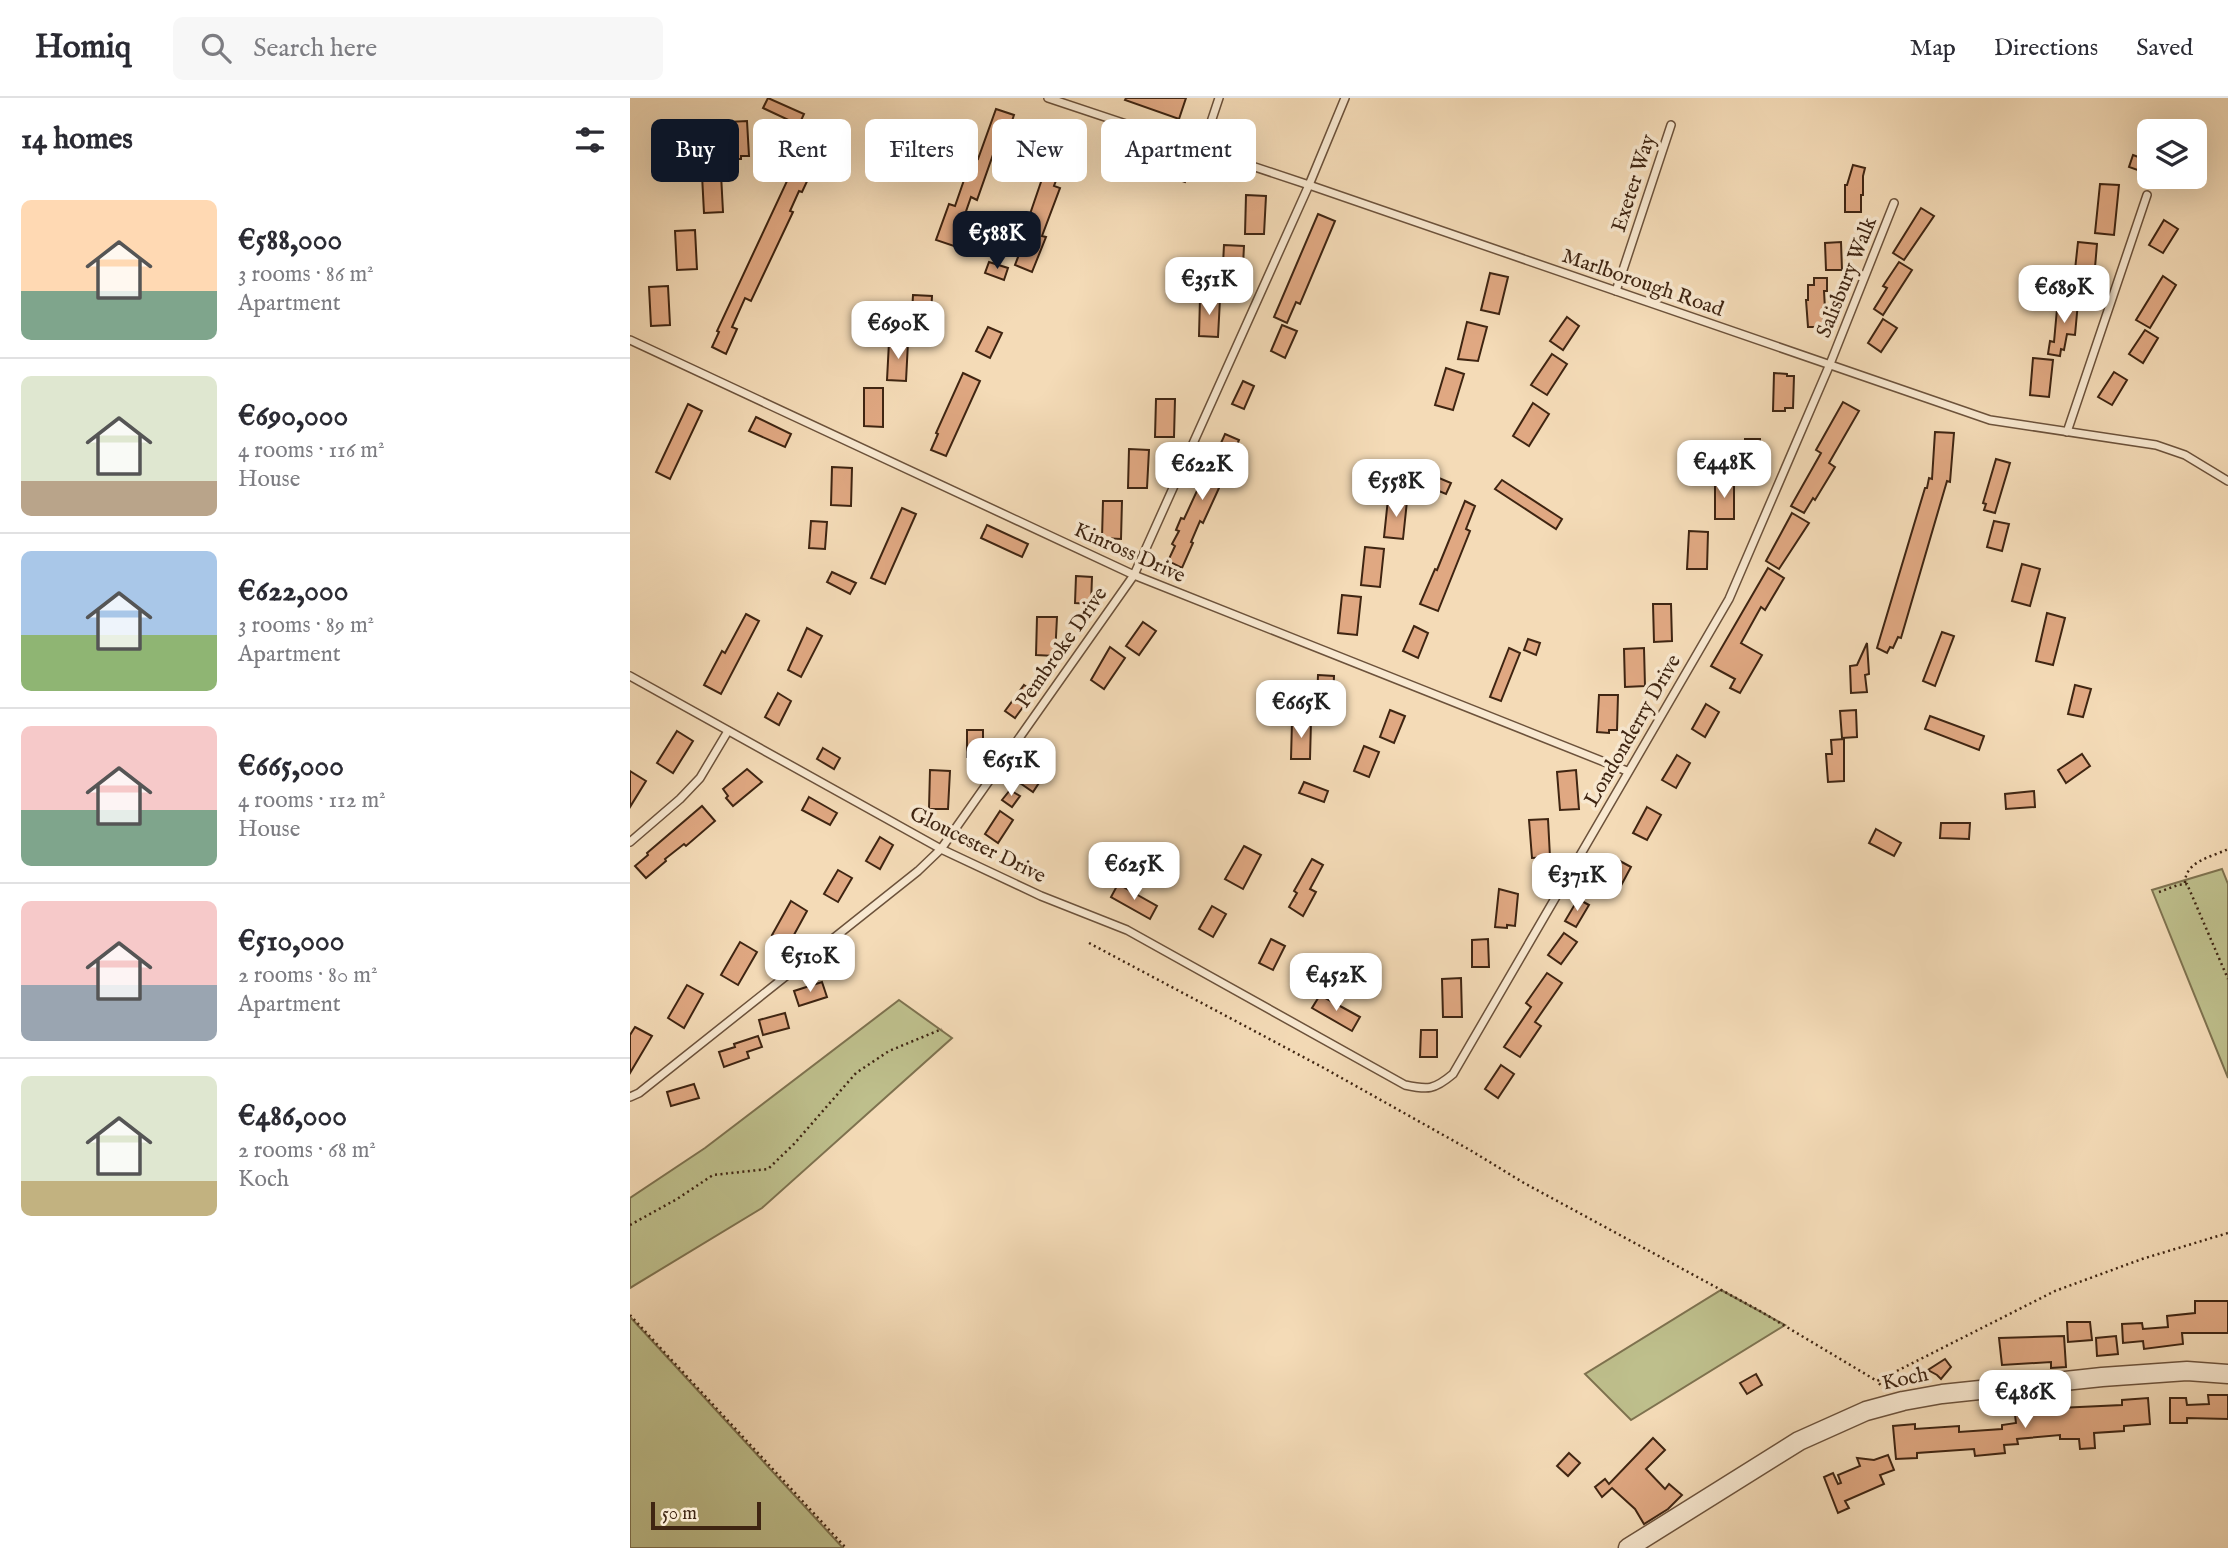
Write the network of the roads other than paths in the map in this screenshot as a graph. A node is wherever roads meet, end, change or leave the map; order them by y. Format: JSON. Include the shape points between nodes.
{"nodes":[{"id":1,"x":1048,"y":98,"type":"edge"},
{"id":2,"x":1219,"y":98,"type":"edge"},
{"id":3,"x":1345,"y":98,"type":"edge"},
{"id":4,"x":1111,"y":119,"type":"edge"},
{"id":5,"x":1212,"y":119,"type":"edge"},
{"id":6,"x":1671,"y":125,"type":"dead end"},
{"id":7,"x":1256,"y":167,"type":"edge"},
{"id":8,"x":1309,"y":185,"type":"junction"},
{"id":9,"x":2147,"y":195,"type":"dead end"},
{"id":10,"x":1894,"y":202,"type":"dead end"},
{"id":11,"x":1616,"y":291,"type":"junction"},
{"id":12,"x":630,"y":340,"type":"edge"},
{"id":13,"x":1830,"y":364,"type":"junction"},
{"id":14,"x":2067,"y":432,"type":"junction"},
{"id":15,"x":2228,"y":481,"type":"edge"},
{"id":16,"x":1134,"y":575,"type":"junction"},
{"id":17,"x":630,"y":676,"type":"edge"},
{"id":18,"x":728,"y":731,"type":"junction"},
{"id":19,"x":1627,"y":771,"type":"junction"},
{"id":20,"x":630,"y":842,"type":"edge"},
{"id":21,"x":941,"y":849,"type":"junction"},
{"id":22,"x":1427,"y":1089,"type":"joint"},
{"id":23,"x":630,"y":1097,"type":"edge"},
{"id":24,"x":2228,"y":1374,"type":"edge"},
{"id":25,"x":1628,"y":1548,"type":"edge"}],
"edges":[{"from":1,"to":4,"type":"lane","name":"Marlborough Road"},
{"from":2,"to":5,"type":"lane"},
{"from":3,"to":8,"type":"lane","name":"Pembroke Drive"},
{"from":6,"to":11,"type":"lane","name":"Exeter Way"},
{"from":7,"to":8,"type":"lane","name":"Marlborough Road"},
{"from":8,"to":11,"type":"lane","name":"Marlborough Road"},
{"from":8,"to":16,"type":"lane","name":"Pembroke Drive"},
{"from":9,"to":14,"type":"lane"},
{"from":10,"to":13,"type":"lane","name":"Salisbury Walk"},
{"from":11,"to":13,"type":"lane","name":"Marlborough Road"},
{"from":12,"to":16,"type":"lane","name":"Kinross Drive"},
{"from":13,"to":14,"type":"lane","name":"Marlborough Road","via":[[1990,420]]},
{"from":13,"to":19,"type":"lane","name":"Londonderry Drive","via":[[1728,599]]},
{"from":14,"to":15,"type":"lane","name":"Marlborough Road","via":[[2157,445],[2185,455]]},
{"from":16,"to":19,"type":"lane","name":"Kinross Drive"},
{"from":16,"to":21,"type":"lane","name":"Pembroke Drive"},
{"from":17,"to":18,"type":"lane","name":"Gloucester Drive"},
{"from":18,"to":20,"type":"lane","via":[[700,778]]},
{"from":18,"to":21,"type":"lane","name":"Gloucester Drive"},
{"from":19,"to":22,"type":"lane","name":"Londonderry Drive","via":[[1453,1074]]},
{"from":21,"to":22,"type":"lane","name":"Gloucester Drive","via":[[1127,930],[1405,1085]]},
{"from":21,"to":23,"type":"lane","name":"Pembroke Drive"},
{"from":24,"to":25,"type":"street","name":"Koch","via":[[2165,1372],[2077,1379],[1942,1394],[1866,1411],[1799,1441]]}]}
